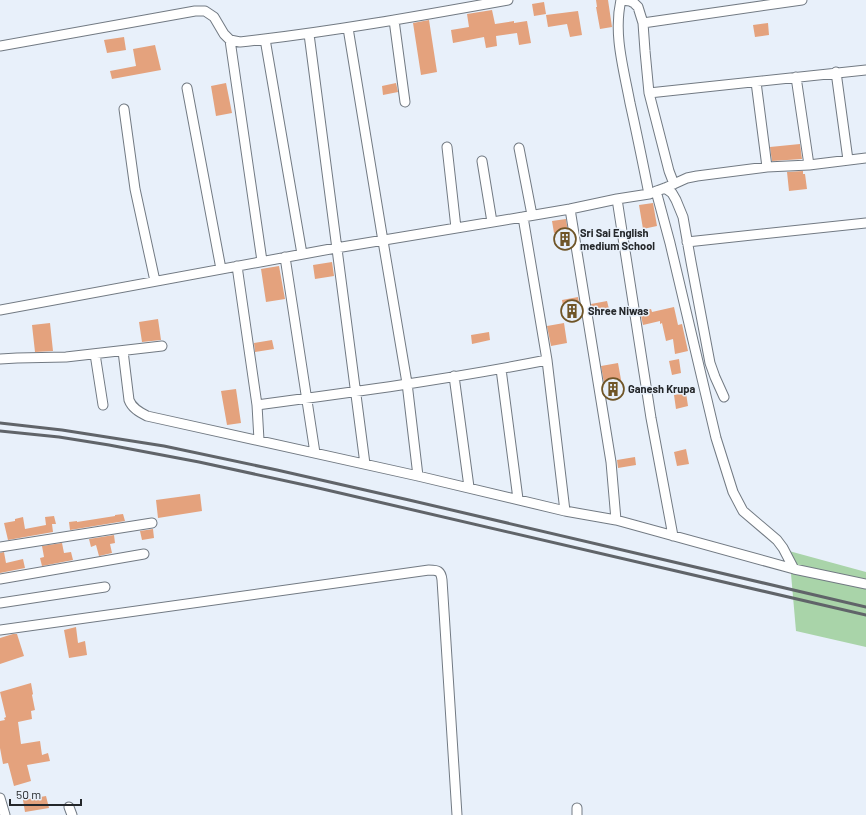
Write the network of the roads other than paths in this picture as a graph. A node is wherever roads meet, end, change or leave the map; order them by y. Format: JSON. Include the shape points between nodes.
{"nodes":[{"id":1,"x":508,"y":0,"type":"edge"},
{"id":2,"x":621,"y":0,"type":"edge"},
{"id":3,"x":802,"y":0,"type":"edge"},
{"id":4,"x":394,"y":20,"type":"junction"},
{"id":5,"x":643,"y":23,"type":"junction"},
{"id":6,"x":348,"y":28,"type":"junction"},
{"id":7,"x":309,"y":34,"type":"junction"},
{"id":8,"x":265,"y":39,"type":"junction"},
{"id":9,"x":230,"y":40,"type":"junction"},
{"id":10,"x":0,"y":46,"type":"edge"},
{"id":11,"x":866,"y":70,"type":"edge"},
{"id":12,"x":836,"y":72,"type":"junction"},
{"id":13,"x":796,"y":77,"type":"junction"},
{"id":14,"x":756,"y":82,"type":"junction"},
{"id":15,"x":187,"y":88,"type":"dead end"},
{"id":16,"x":649,"y":94,"type":"junction"},
{"id":17,"x":405,"y":102,"type":"dead end"},
{"id":18,"x":124,"y":109,"type":"dead end"},
{"id":19,"x":447,"y":147,"type":"dead end"},
{"id":20,"x":519,"y":148,"type":"dead end"},
{"id":21,"x":866,"y":158,"type":"edge"},
{"id":22,"x":848,"y":160,"type":"junction"},
{"id":23,"x":482,"y":161,"type":"dead end"},
{"id":24,"x":809,"y":165,"type":"junction"},
{"id":25,"x":767,"y":167,"type":"junction"},
{"id":26,"x":669,"y":186,"type":"junction"},
{"id":27,"x":652,"y":193,"type":"junction"},
{"id":28,"x":617,"y":199,"type":"junction"},
{"id":29,"x":570,"y":209,"type":"junction"},
{"id":30,"x":528,"y":216,"type":"junction"},
{"id":31,"x":492,"y":222,"type":"junction"},
{"id":32,"x":866,"y":223,"type":"edge"},
{"id":33,"x":456,"y":228,"type":"junction"},
{"id":34,"x":383,"y":241,"type":"junction"},
{"id":35,"x":687,"y":242,"type":"junction"},
{"id":36,"x":336,"y":248,"type":"junction"},
{"id":37,"x":302,"y":254,"type":"junction"},
{"id":38,"x":285,"y":258,"type":"junction"},
{"id":39,"x":262,"y":262,"type":"junction"},
{"id":40,"x":237,"y":266,"type":"junction"},
{"id":41,"x":221,"y":269,"type":"junction"},
{"id":42,"x":155,"y":281,"type":"junction"},
{"id":43,"x":0,"y":310,"type":"edge"},
{"id":44,"x":162,"y":346,"type":"dead end"},
{"id":45,"x":123,"y":351,"type":"junction"},
{"id":46,"x":95,"y":354,"type":"junction"},
{"id":47,"x":0,"y":359,"type":"edge"},
{"id":48,"x":547,"y":360,"type":"junction"},
{"id":49,"x":500,"y":369,"type":"junction"},
{"id":50,"x":454,"y":376,"type":"junction"},
{"id":51,"x":407,"y":383,"type":"junction"},
{"id":52,"x":355,"y":392,"type":"junction"},
{"id":53,"x":724,"y":397,"type":"dead end"},
{"id":54,"x":306,"y":398,"type":"junction"},
{"id":55,"x":103,"y":405,"type":"dead end"},
{"id":56,"x":257,"y":405,"type":"junction"},
{"id":57,"x":259,"y":440,"type":"junction"},
{"id":58,"x":315,"y":453,"type":"junction"},
{"id":59,"x":364,"y":464,"type":"junction"},
{"id":60,"x":418,"y":476,"type":"junction"},
{"id":61,"x":469,"y":487,"type":"junction"},
{"id":62,"x":518,"y":499,"type":"junction"},
{"id":63,"x":565,"y":511,"type":"junction"},
{"id":64,"x":616,"y":520,"type":"junction"},
{"id":65,"x":152,"y":523,"type":"dead end"},
{"id":66,"x":673,"y":536,"type":"junction"},
{"id":67,"x":0,"y":547,"type":"edge"},
{"id":68,"x":144,"y":554,"type":"dead end"},
{"id":69,"x":794,"y":569,"type":"junction"},
{"id":70,"x":0,"y":579,"type":"edge"},
{"id":71,"x":866,"y":584,"type":"edge"},
{"id":72,"x":105,"y":587,"type":"dead end"},
{"id":73,"x":0,"y":603,"type":"edge"},
{"id":74,"x":0,"y":630,"type":"edge"},
{"id":75,"x":0,"y":798,"type":"edge"},
{"id":76,"x":5,"y":815,"type":"edge"},
{"id":77,"x":457,"y":815,"type":"edge"}],
"edges":[{"from":1,"to":4,"type":"street"},
{"from":2,"to":5,"type":"street","via":[[630,1],[638,7]]},
{"from":2,"to":27,"type":"street","via":[[618,23],[620,49]]},
{"from":3,"to":5,"type":"street"},
{"from":4,"to":6,"type":"street"},
{"from":4,"to":17,"type":"street"},
{"from":5,"to":16,"type":"street"},
{"from":6,"to":7,"type":"street"},
{"from":6,"to":34,"type":"street"},
{"from":7,"to":8,"type":"street"},
{"from":7,"to":36,"type":"street"},
{"from":8,"to":9,"type":"street","via":[[240,42]]},
{"from":8,"to":37,"type":"street"},
{"from":9,"to":10,"type":"street","via":[[214,16],[205,10]]},
{"from":9,"to":39,"type":"street"},
{"from":11,"to":12,"type":"street"},
{"from":12,"to":13,"type":"street"},
{"from":12,"to":22,"type":"street"},
{"from":13,"to":14,"type":"street"},
{"from":13,"to":24,"type":"street"},
{"from":14,"to":16,"type":"street"},
{"from":14,"to":25,"type":"street"},
{"from":15,"to":41,"type":"street"},
{"from":16,"to":26,"type":"street","via":[[669,171]]},
{"from":18,"to":42,"type":"street","via":[[135,189]]},
{"from":19,"to":33,"type":"street"},
{"from":20,"to":30,"type":"street"},
{"from":21,"to":22,"type":"street"},
{"from":22,"to":24,"type":"street"},
{"from":23,"to":31,"type":"street"},
{"from":24,"to":25,"type":"street"},
{"from":25,"to":26,"type":"street","via":[[697,176]]},
{"from":26,"to":27,"type":"street"},
{"from":26,"to":35,"type":"street","via":[[684,218]]},
{"from":27,"to":28,"type":"street"},
{"from":27,"to":69,"type":"street","via":[[670,243],[716,438],[733,492],[743,511],[780,544]]},
{"from":28,"to":29,"type":"street"},
{"from":28,"to":66,"type":"street","via":[[651,418]]},
{"from":29,"to":30,"type":"street"},
{"from":29,"to":64,"type":"street","via":[[611,462]]},
{"from":30,"to":31,"type":"street"},
{"from":30,"to":48,"type":"street"},
{"from":31,"to":33,"type":"street"},
{"from":32,"to":35,"type":"street"},
{"from":33,"to":34,"type":"street"},
{"from":34,"to":36,"type":"street"},
{"from":34,"to":51,"type":"street"},
{"from":35,"to":53,"type":"street","via":[[710,363]]},
{"from":36,"to":37,"type":"street"},
{"from":36,"to":52,"type":"street"},
{"from":37,"to":38,"type":"street"},
{"from":38,"to":39,"type":"street"},
{"from":38,"to":54,"type":"street"},
{"from":39,"to":40,"type":"street"},
{"from":40,"to":41,"type":"street"},
{"from":40,"to":56,"type":"street"},
{"from":41,"to":42,"type":"street"},
{"from":42,"to":43,"type":"street"},
{"from":44,"to":45,"type":"street"},
{"from":45,"to":46,"type":"street"},
{"from":45,"to":57,"type":"street","via":[[129,400],[140,413]]},
{"from":46,"to":47,"type":"street"},
{"from":46,"to":55,"type":"street"},
{"from":48,"to":49,"type":"street"},
{"from":48,"to":63,"type":"street"},
{"from":49,"to":50,"type":"street"},
{"from":49,"to":62,"type":"street"},
{"from":50,"to":51,"type":"street"},
{"from":50,"to":61,"type":"street"},
{"from":51,"to":52,"type":"street"},
{"from":51,"to":60,"type":"street"},
{"from":52,"to":54,"type":"street"},
{"from":52,"to":59,"type":"street"},
{"from":54,"to":56,"type":"street"},
{"from":54,"to":58,"type":"street"},
{"from":56,"to":57,"type":"street"},
{"from":57,"to":58,"type":"street"},
{"from":58,"to":59,"type":"street"},
{"from":59,"to":60,"type":"street"},
{"from":60,"to":61,"type":"street"},
{"from":61,"to":62,"type":"street"},
{"from":62,"to":63,"type":"street"},
{"from":63,"to":64,"type":"street"},
{"from":64,"to":66,"type":"street"},
{"from":65,"to":67,"type":"street"},
{"from":66,"to":69,"type":"street"},
{"from":68,"to":70,"type":"street"},
{"from":69,"to":71,"type":"street"},
{"from":72,"to":73,"type":"street"},
{"from":74,"to":77,"type":"street","via":[[435,570],[439,572],[442,580]]},
{"from":75,"to":76,"type":"street"}]}
